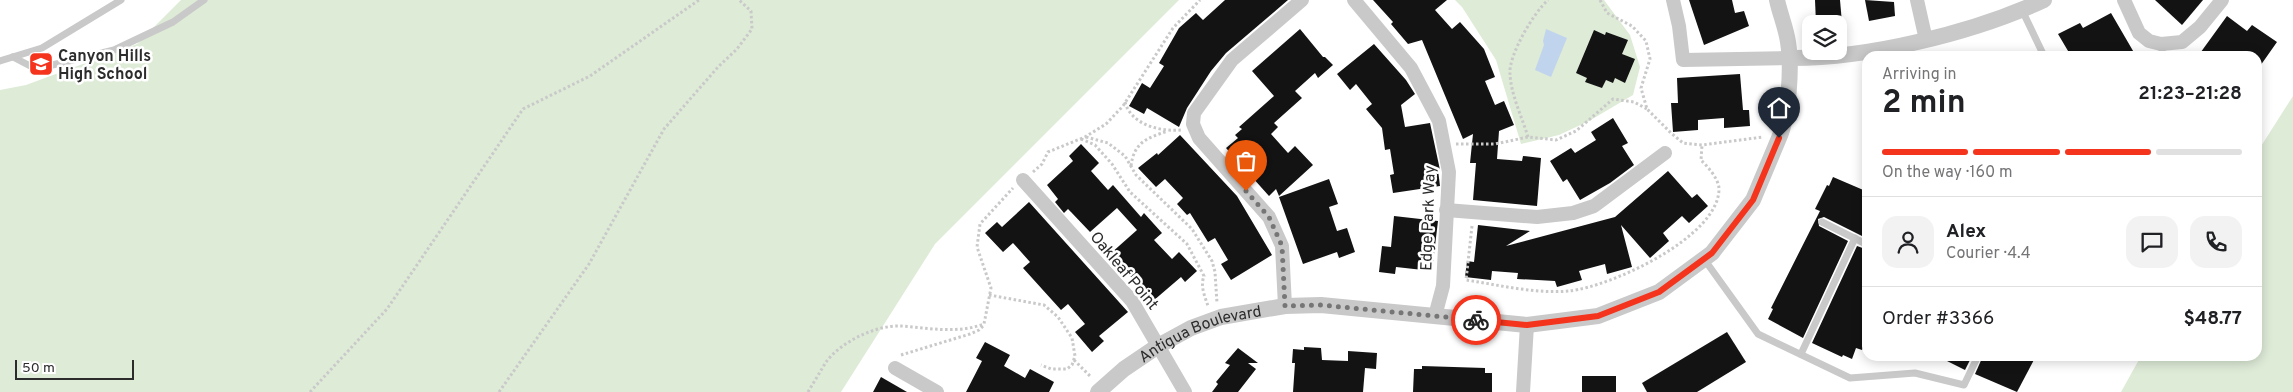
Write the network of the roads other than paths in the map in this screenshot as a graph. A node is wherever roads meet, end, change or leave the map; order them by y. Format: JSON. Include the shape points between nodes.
{"nodes":[{"id":1,"x":122,"y":0,"type":"edge"},
{"id":2,"x":204,"y":0,"type":"edge"},
{"id":3,"x":1302,"y":0,"type":"edge"},
{"id":4,"x":1354,"y":0,"type":"edge"},
{"id":5,"x":1673,"y":0,"type":"edge"},
{"id":6,"x":1777,"y":0,"type":"edge"},
{"id":7,"x":1917,"y":0,"type":"edge"},
{"id":8,"x":2044,"y":0,"type":"edge"},
{"id":9,"x":2124,"y":0,"type":"edge"},
{"id":10,"x":2222,"y":0,"type":"edge"},
{"id":11,"x":2022,"y":10,"type":"junction"},
{"id":12,"x":1926,"y":40,"type":"junction"},
{"id":13,"x":2162,"y":50,"type":"edge"},
{"id":14,"x":2042,"y":51,"type":"edge"},
{"id":15,"x":13,"y":57,"type":"junction"},
{"id":16,"x":1788,"y":58,"type":"junction"},
{"id":17,"x":0,"y":61,"type":"edge"},
{"id":18,"x":1665,"y":154,"type":"dead end"},
{"id":19,"x":1023,"y":180,"type":"road end"},
{"id":20,"x":1446,"y":210,"type":"junction"},
{"id":21,"x":1822,"y":222,"type":"dead end"},
{"id":22,"x":1855,"y":238,"type":"junction"},
{"id":23,"x":1862,"y":242,"type":"edge"},
{"id":24,"x":1704,"y":258,"type":"junction"},
{"id":25,"x":1285,"y":306,"type":"junction"},
{"id":26,"x":1435,"y":316,"type":"junction"},
{"id":27,"x":1527,"y":325,"type":"junction"},
{"id":28,"x":1158,"y":346,"type":"junction"},
{"id":29,"x":1801,"y":354,"type":"junction"},
{"id":30,"x":1976,"y":361,"type":"edge"},
{"id":31,"x":895,"y":368,"type":"road end"},
{"id":32,"x":1100,"y":390,"type":"edge"},
{"id":33,"x":937,"y":392,"type":"edge"},
{"id":34,"x":1185,"y":392,"type":"edge"},
{"id":35,"x":1523,"y":392,"type":"edge"}],
"edges":[{"from":1,"to":15,"type":"lane","via":[[42,48]]},
{"from":2,"to":15,"type":"lane","via":[[173,22],[114,50],[36,69]]},
{"from":3,"to":25,"type":"street","via":[[1232,60],[1194,113],[1193,124],[1199,138],[1269,217],[1282,246]]},
{"from":4,"to":20,"type":"street","name":"Edge Park Way","via":[[1411,68],[1439,122],[1449,172]]},
{"from":5,"to":16,"type":"street","via":[[1680,26],[1683,60]]},
{"from":6,"to":16,"type":"street","name":"Antigua Boulevard","via":[[1788,42]]},
{"from":7,"to":12,"type":"street"},
{"from":8,"to":11,"type":"street"},
{"from":9,"to":13,"type":"street","via":[[2139,33]]},
{"from":10,"to":13,"type":"street","via":[[2200,27],[2182,42]]},
{"from":11,"to":12,"type":"street"},
{"from":11,"to":14,"type":"lane"},
{"from":12,"to":16,"type":"street","via":[[1817,58]]},
{"from":15,"to":17,"type":"lane"},
{"from":16,"to":24,"type":"street","name":"Antigua Boulevard","via":[[1790,76],[1782,130],[1753,200],[1712,253]]},
{"from":18,"to":20,"type":"street","via":[[1594,206],[1573,213],[1537,217]]},
{"from":19,"to":28,"type":"street","name":"Oakleaf Point","via":[[1132,301]]},
{"from":20,"to":26,"type":"street","name":"Edge Park Way","via":[[1443,286]]},
{"from":21,"to":22,"type":"lane"},
{"from":22,"to":23,"type":"lane"},
{"from":22,"to":29,"type":"lane"},
{"from":24,"to":27,"type":"street","name":"Antigua Boulevard","via":[[1659,292],[1598,316]]},
{"from":24,"to":29,"type":"lane","via":[[1758,334]]},
{"from":25,"to":26,"type":"street","name":"Antigua Boulevard","via":[[1321,305]]},
{"from":25,"to":28,"type":"street","name":"Antigua Boulevard","via":[[1216,319]]},
{"from":26,"to":27,"type":"street","name":"Antigua Boulevard"},
{"from":27,"to":35,"type":"street"},
{"from":28,"to":32,"type":"street","name":"Antigua Boulevard"},
{"from":28,"to":34,"type":"street","name":"Oakleaf Point"},
{"from":29,"to":30,"type":"lane","via":[[1850,378],[1915,373],[1964,385]]},
{"from":31,"to":33,"type":"street"}]}
